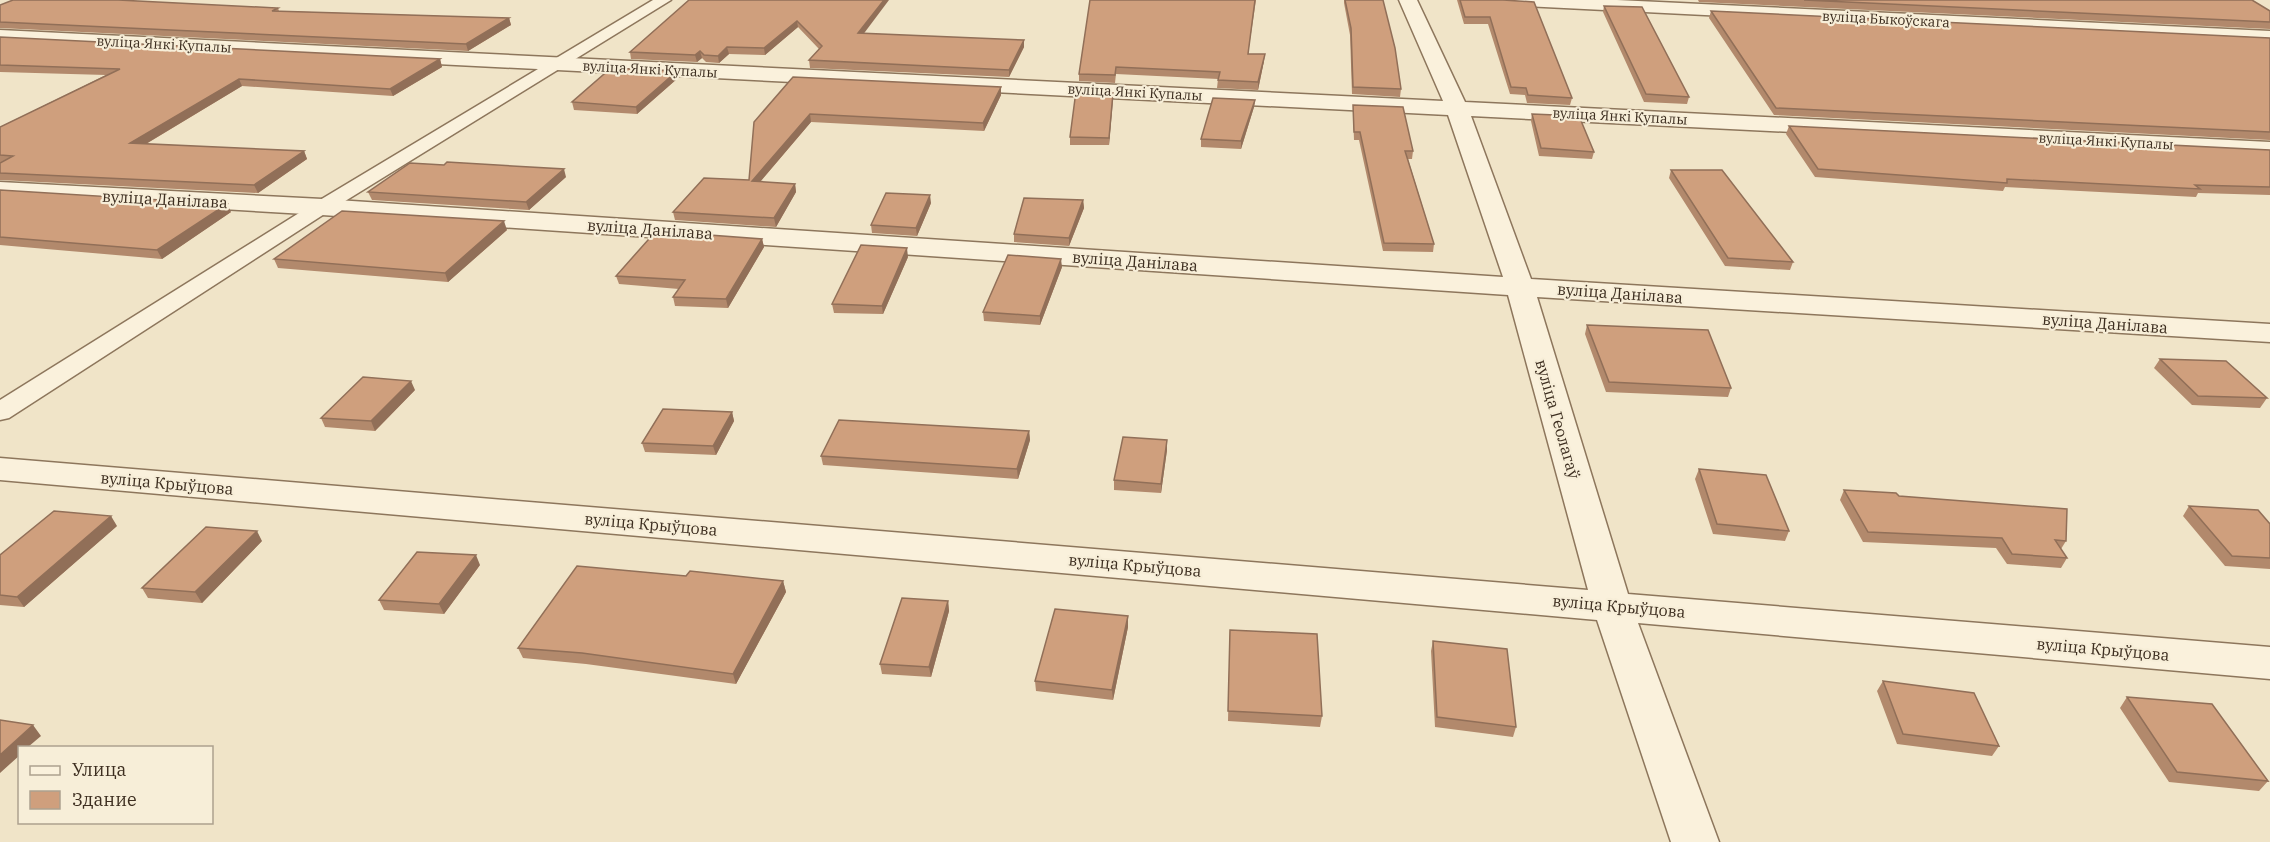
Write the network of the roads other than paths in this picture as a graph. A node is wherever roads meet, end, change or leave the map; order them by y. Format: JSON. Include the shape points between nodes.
{"nodes":[{"id":1,"x":664,"y":0,"type":"edge"},
{"id":2,"x":1408,"y":0,"type":"edge"},
{"id":3,"x":1502,"y":0,"type":"edge"},
{"id":4,"x":0,"y":36,"type":"edge"},
{"id":5,"x":2270,"y":37,"type":"edge"},
{"id":6,"x":557,"y":64,"type":"junction"},
{"id":7,"x":1456,"y":108,"type":"junction"},
{"id":8,"x":2270,"y":149,"type":"edge"},
{"id":9,"x":0,"y":189,"type":"edge"},
{"id":10,"x":322,"y":207,"type":"junction"},
{"id":11,"x":1520,"y":287,"type":"junction"},
{"id":12,"x":2270,"y":333,"type":"edge"},
{"id":13,"x":0,"y":412,"type":"edge"},
{"id":14,"x":0,"y":469,"type":"edge"},
{"id":15,"x":1612,"y":606,"type":"junction"},
{"id":16,"x":2270,"y":663,"type":"edge"},
{"id":17,"x":1695,"y":842,"type":"edge"}],
"edges":[{"from":1,"to":6,"type":"lane"},
{"from":2,"to":7,"type":"street","name":"вуліца Геолагаў"},
{"from":3,"to":5,"type":"street","name":"вуліца Быкоўскага"},
{"from":4,"to":6,"type":"street","name":"вуліца Янкі Купалы"},
{"from":6,"to":7,"type":"street","name":"вуліца Янкі Купалы"},
{"from":6,"to":10,"type":"lane"},
{"from":7,"to":8,"type":"street","name":"вуліца Янкі Купалы"},
{"from":7,"to":11,"type":"street","name":"вуліца Геолагаў"},
{"from":9,"to":10,"type":"street","name":"вуліца Данілава"},
{"from":10,"to":11,"type":"street","name":"вуліца Данілава"},
{"from":10,"to":13,"type":"lane"},
{"from":11,"to":12,"type":"street","name":"вуліца Данілава"},
{"from":11,"to":15,"type":"street","name":"вуліца Геолагаў"},
{"from":14,"to":15,"type":"street","name":"вуліца Крыўцова"},
{"from":15,"to":16,"type":"street","name":"вуліца Крыўцова"},
{"from":15,"to":17,"type":"street","name":"вуліца Геолагаў"}]}
